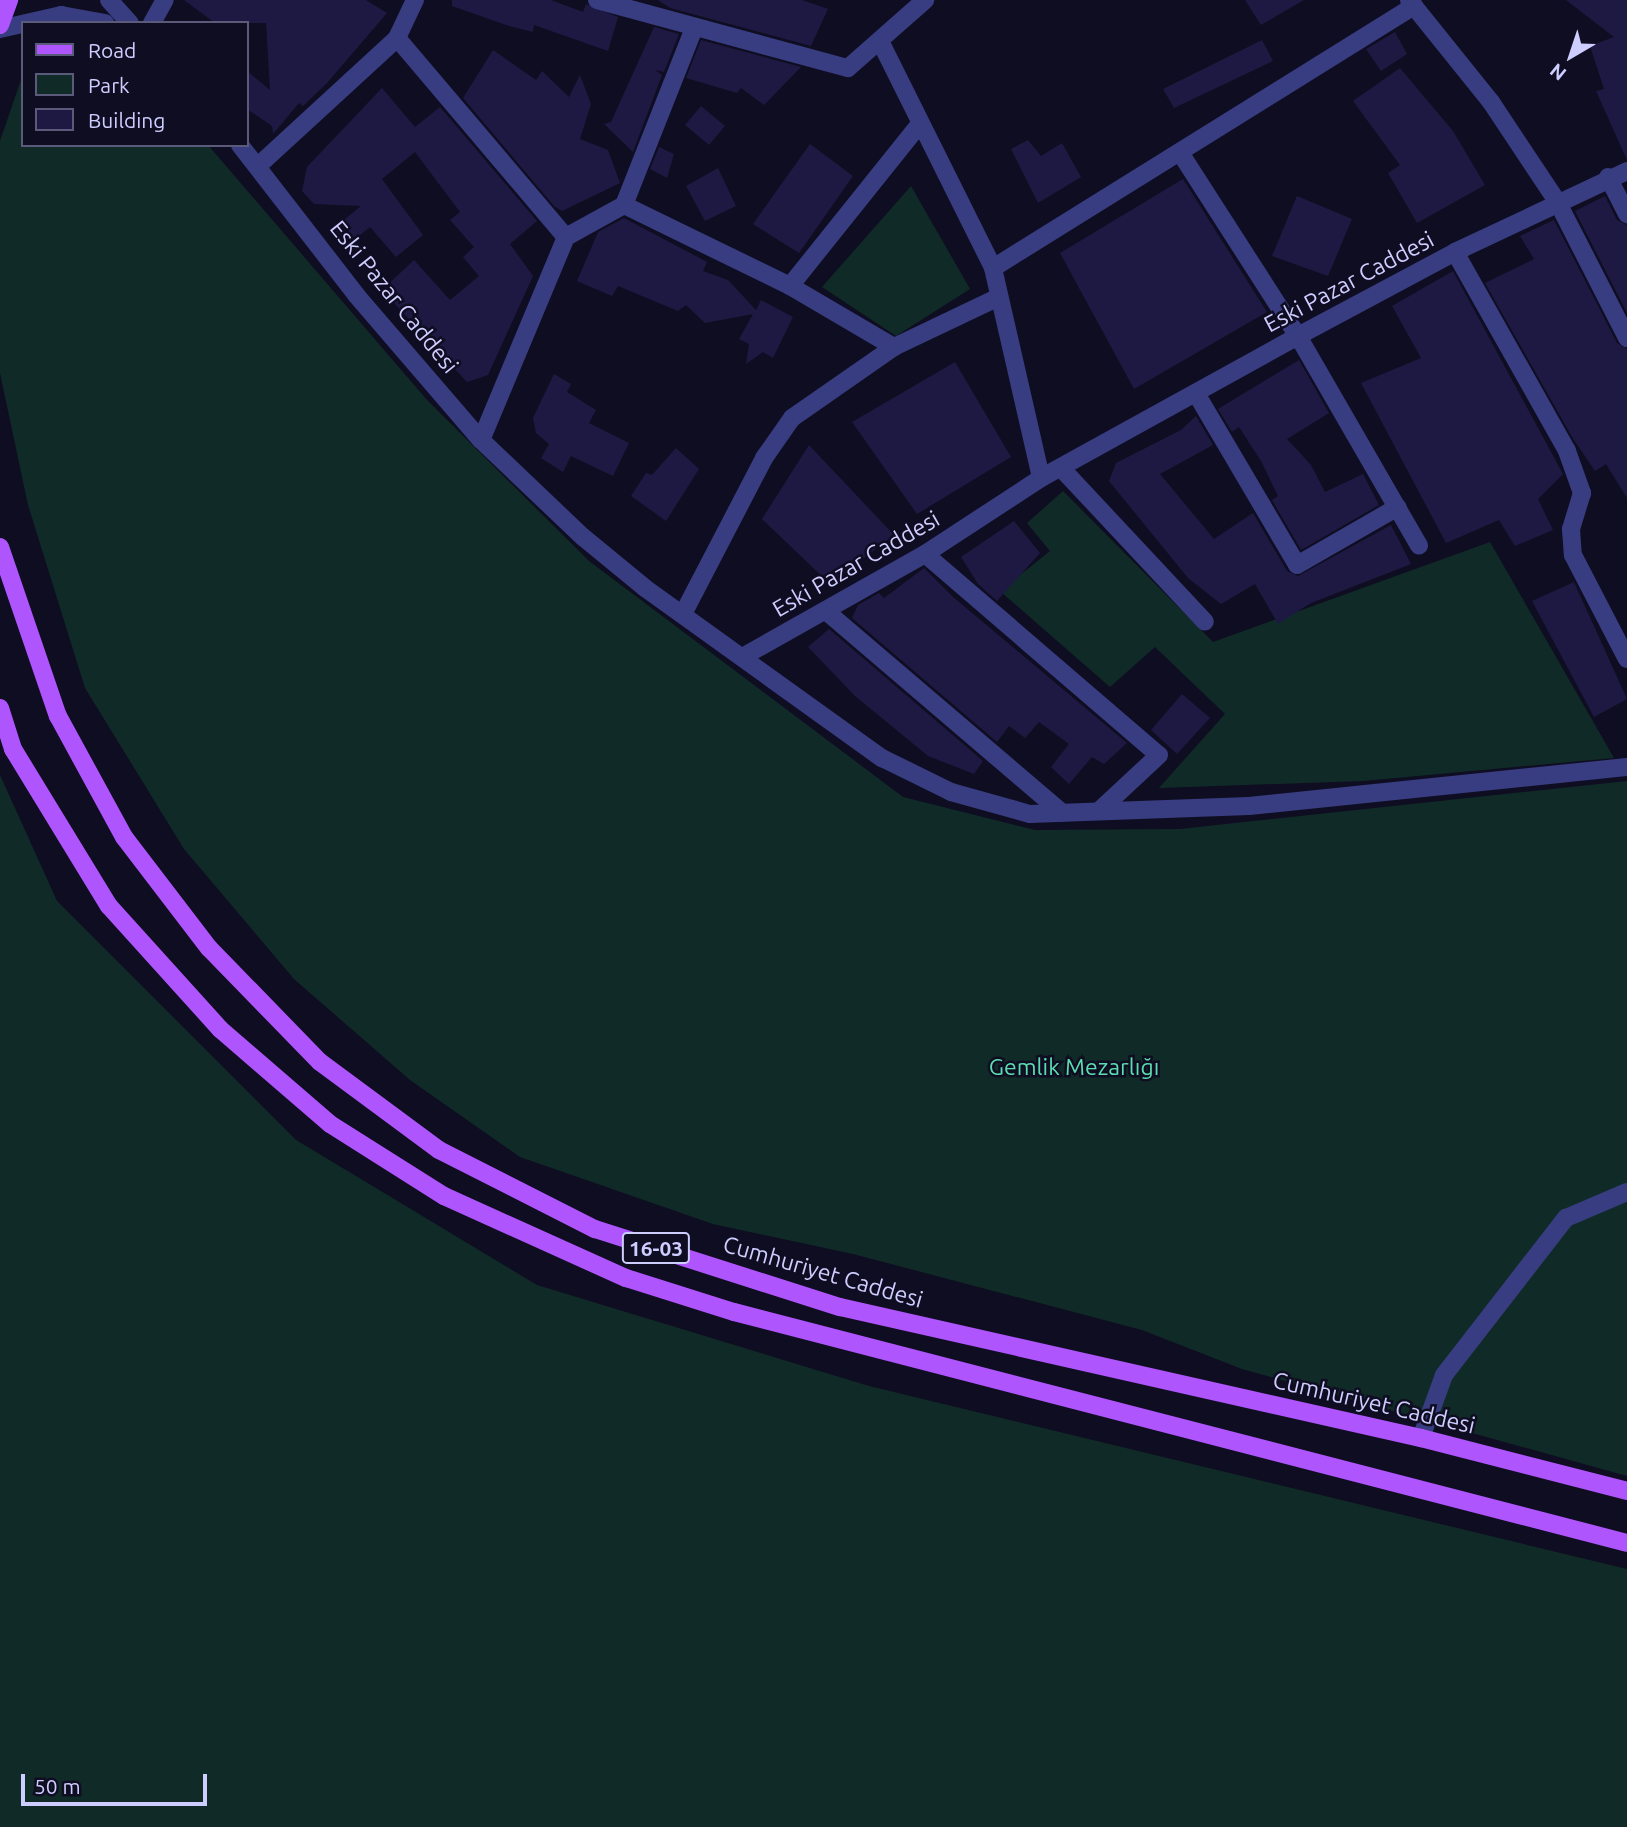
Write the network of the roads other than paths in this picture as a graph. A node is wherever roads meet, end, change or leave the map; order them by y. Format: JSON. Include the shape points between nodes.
{"nodes":[{"id":1,"x":9,"y":0,"type":"edge"},
{"id":2,"x":109,"y":0,"type":"edge"},
{"id":3,"x":165,"y":0,"type":"edge"},
{"id":4,"x":415,"y":0,"type":"edge"},
{"id":5,"x":597,"y":0,"type":"edge"},
{"id":6,"x":916,"y":2,"type":"edge"},
{"id":7,"x":1412,"y":3,"type":"edge"},
{"id":8,"x":30,"y":21,"type":"edge"},
{"id":9,"x":94,"y":21,"type":"edge"},
{"id":10,"x":128,"y":21,"type":"edge"},
{"id":11,"x":153,"y":21,"type":"edge"},
{"id":12,"x":21,"y":23,"type":"edge"},
{"id":13,"x":0,"y":27,"type":"edge"},
{"id":14,"x":694,"y":28,"type":"junction"},
{"id":15,"x":397,"y":38,"type":"junction"},
{"id":16,"x":880,"y":41,"type":"junction"},
{"id":17,"x":920,"y":124,"type":"junction"},
{"id":18,"x":242,"y":147,"type":"edge"},
{"id":19,"x":1181,"y":153,"type":"junction"},
{"id":20,"x":258,"y":166,"type":"junction"},
{"id":21,"x":1627,"y":171,"type":"edge"},
{"id":22,"x":1608,"y":177,"type":"junction"},
{"id":23,"x":1558,"y":203,"type":"junction"},
{"id":24,"x":624,"y":205,"type":"junction"},
{"id":25,"x":1627,"y":214,"type":"edge"},
{"id":26,"x":566,"y":237,"type":"junction"},
{"id":27,"x":1455,"y":252,"type":"junction"},
{"id":28,"x":993,"y":268,"type":"junction"},
{"id":29,"x":790,"y":286,"type":"junction"},
{"id":30,"x":999,"y":297,"type":"junction"},
{"id":31,"x":1298,"y":336,"type":"junction"},
{"id":32,"x":1627,"y":338,"type":"edge"},
{"id":33,"x":894,"y":347,"type":"junction"},
{"id":34,"x":1197,"y":395,"type":"junction"},
{"id":35,"x":481,"y":440,"type":"junction"},
{"id":36,"x":1062,"y":469,"type":"junction"},
{"id":37,"x":1041,"y":478,"type":"junction"},
{"id":38,"x":1398,"y":507,"type":"junction"},
{"id":39,"x":1419,"y":546,"type":"dead end"},
{"id":40,"x":0,"y":547,"type":"edge"},
{"id":41,"x":925,"y":554,"type":"junction"},
{"id":42,"x":684,"y":612,"type":"junction"},
{"id":43,"x":828,"y":612,"type":"junction"},
{"id":44,"x":1205,"y":622,"type":"dead end"},
{"id":45,"x":744,"y":656,"type":"junction"},
{"id":46,"x":1627,"y":659,"type":"edge"},
{"id":47,"x":0,"y":708,"type":"edge"},
{"id":48,"x":1627,"y":767,"type":"edge"},
{"id":49,"x":1099,"y":811,"type":"junction"},
{"id":50,"x":1062,"y":813,"type":"junction"},
{"id":51,"x":1627,"y":1192,"type":"edge"},
{"id":52,"x":1421,"y":1438,"type":"junction"},
{"id":53,"x":1627,"y":1492,"type":"edge"},
{"id":54,"x":1627,"y":1543,"type":"edge"}],
"edges":[{"from":1,"to":13,"type":"main road"},
{"from":2,"to":10,"type":"street"},
{"from":3,"to":11,"type":"street"},
{"from":4,"to":15,"type":"street"},
{"from":5,"to":14,"type":"street"},
{"from":6,"to":16,"type":"street"},
{"from":7,"to":19,"type":"street"},
{"from":7,"to":23,"type":"street","via":[[1491,102]]},
{"from":8,"to":9,"type":"street","via":[[61,15]]},
{"from":12,"to":13,"type":"street"},
{"from":14,"to":16,"type":"street","via":[[848,68]]},
{"from":14,"to":24,"type":"street"},
{"from":15,"to":20,"type":"street"},
{"from":15,"to":26,"type":"street"},
{"from":16,"to":17,"type":"street"},
{"from":17,"to":28,"type":"street"},
{"from":17,"to":29,"type":"street"},
{"from":18,"to":20,"type":"street","name":"Eski Pazar Caddesi"},
{"from":19,"to":28,"type":"street"},
{"from":19,"to":31,"type":"street"},
{"from":20,"to":35,"type":"street","name":"Eski Pazar Caddesi","via":[[357,296]]},
{"from":21,"to":22,"type":"street","name":"Eski Pazar Caddesi"},
{"from":22,"to":23,"type":"street","name":"Eski Pazar Caddesi"},
{"from":22,"to":25,"type":"street"},
{"from":23,"to":27,"type":"street","name":"Eski Pazar Caddesi"},
{"from":23,"to":32,"type":"street"},
{"from":24,"to":26,"type":"street"},
{"from":24,"to":29,"type":"street"},
{"from":26,"to":35,"type":"street"},
{"from":27,"to":31,"type":"street","name":"Eski Pazar Caddesi"},
{"from":27,"to":46,"type":"street","via":[[1567,451],[1582,493],[1571,529],[1573,555]]},
{"from":28,"to":30,"type":"street"},
{"from":29,"to":33,"type":"street"},
{"from":30,"to":33,"type":"street"},
{"from":30,"to":37,"type":"street"},
{"from":31,"to":34,"type":"street","name":"Eski Pazar Caddesi"},
{"from":31,"to":38,"type":"street"},
{"from":33,"to":42,"type":"street","via":[[802,408],[783,429]]},
{"from":34,"to":36,"type":"street","name":"Eski Pazar Caddesi"},
{"from":34,"to":38,"type":"street","via":[[1297,565]]},
{"from":35,"to":42,"type":"street","name":"Eski Pazar Caddesi","via":[[583,537],[645,588]]},
{"from":36,"to":37,"type":"street","name":"Eski Pazar Caddesi"},
{"from":36,"to":44,"type":"street"},
{"from":37,"to":41,"type":"street","name":"Eski Pazar Caddesi"},
{"from":38,"to":39,"type":"street"},
{"from":40,"to":52,"type":"main road","name":"Cumhuriyet Caddesi","number":"16-03","via":[[58,716],[124,837],[209,948],[320,1062],[439,1150],[596,1229],[840,1307]]},
{"from":41,"to":43,"type":"street","name":"Eski Pazar Caddesi"},
{"from":41,"to":49,"type":"street","via":[[1159,755]]},
{"from":42,"to":45,"type":"street","name":"Eski Pazar Caddesi"},
{"from":43,"to":45,"type":"street","name":"Eski Pazar Caddesi"},
{"from":43,"to":50,"type":"street"},
{"from":45,"to":50,"type":"street","via":[[882,758],[928,781],[1030,814]]},
{"from":47,"to":54,"type":"main road","number":"16-03","via":[[13,749],[109,906],[201,1008],[330,1124],[444,1196],[626,1278],[734,1312]]},
{"from":48,"to":49,"type":"street","via":[[1248,806]]},
{"from":49,"to":50,"type":"street"},
{"from":51,"to":52,"type":"street","via":[[1566,1218],[1444,1375]]},
{"from":52,"to":53,"type":"main road","name":"Cumhuriyet Caddesi","number":"16-03"}]}
